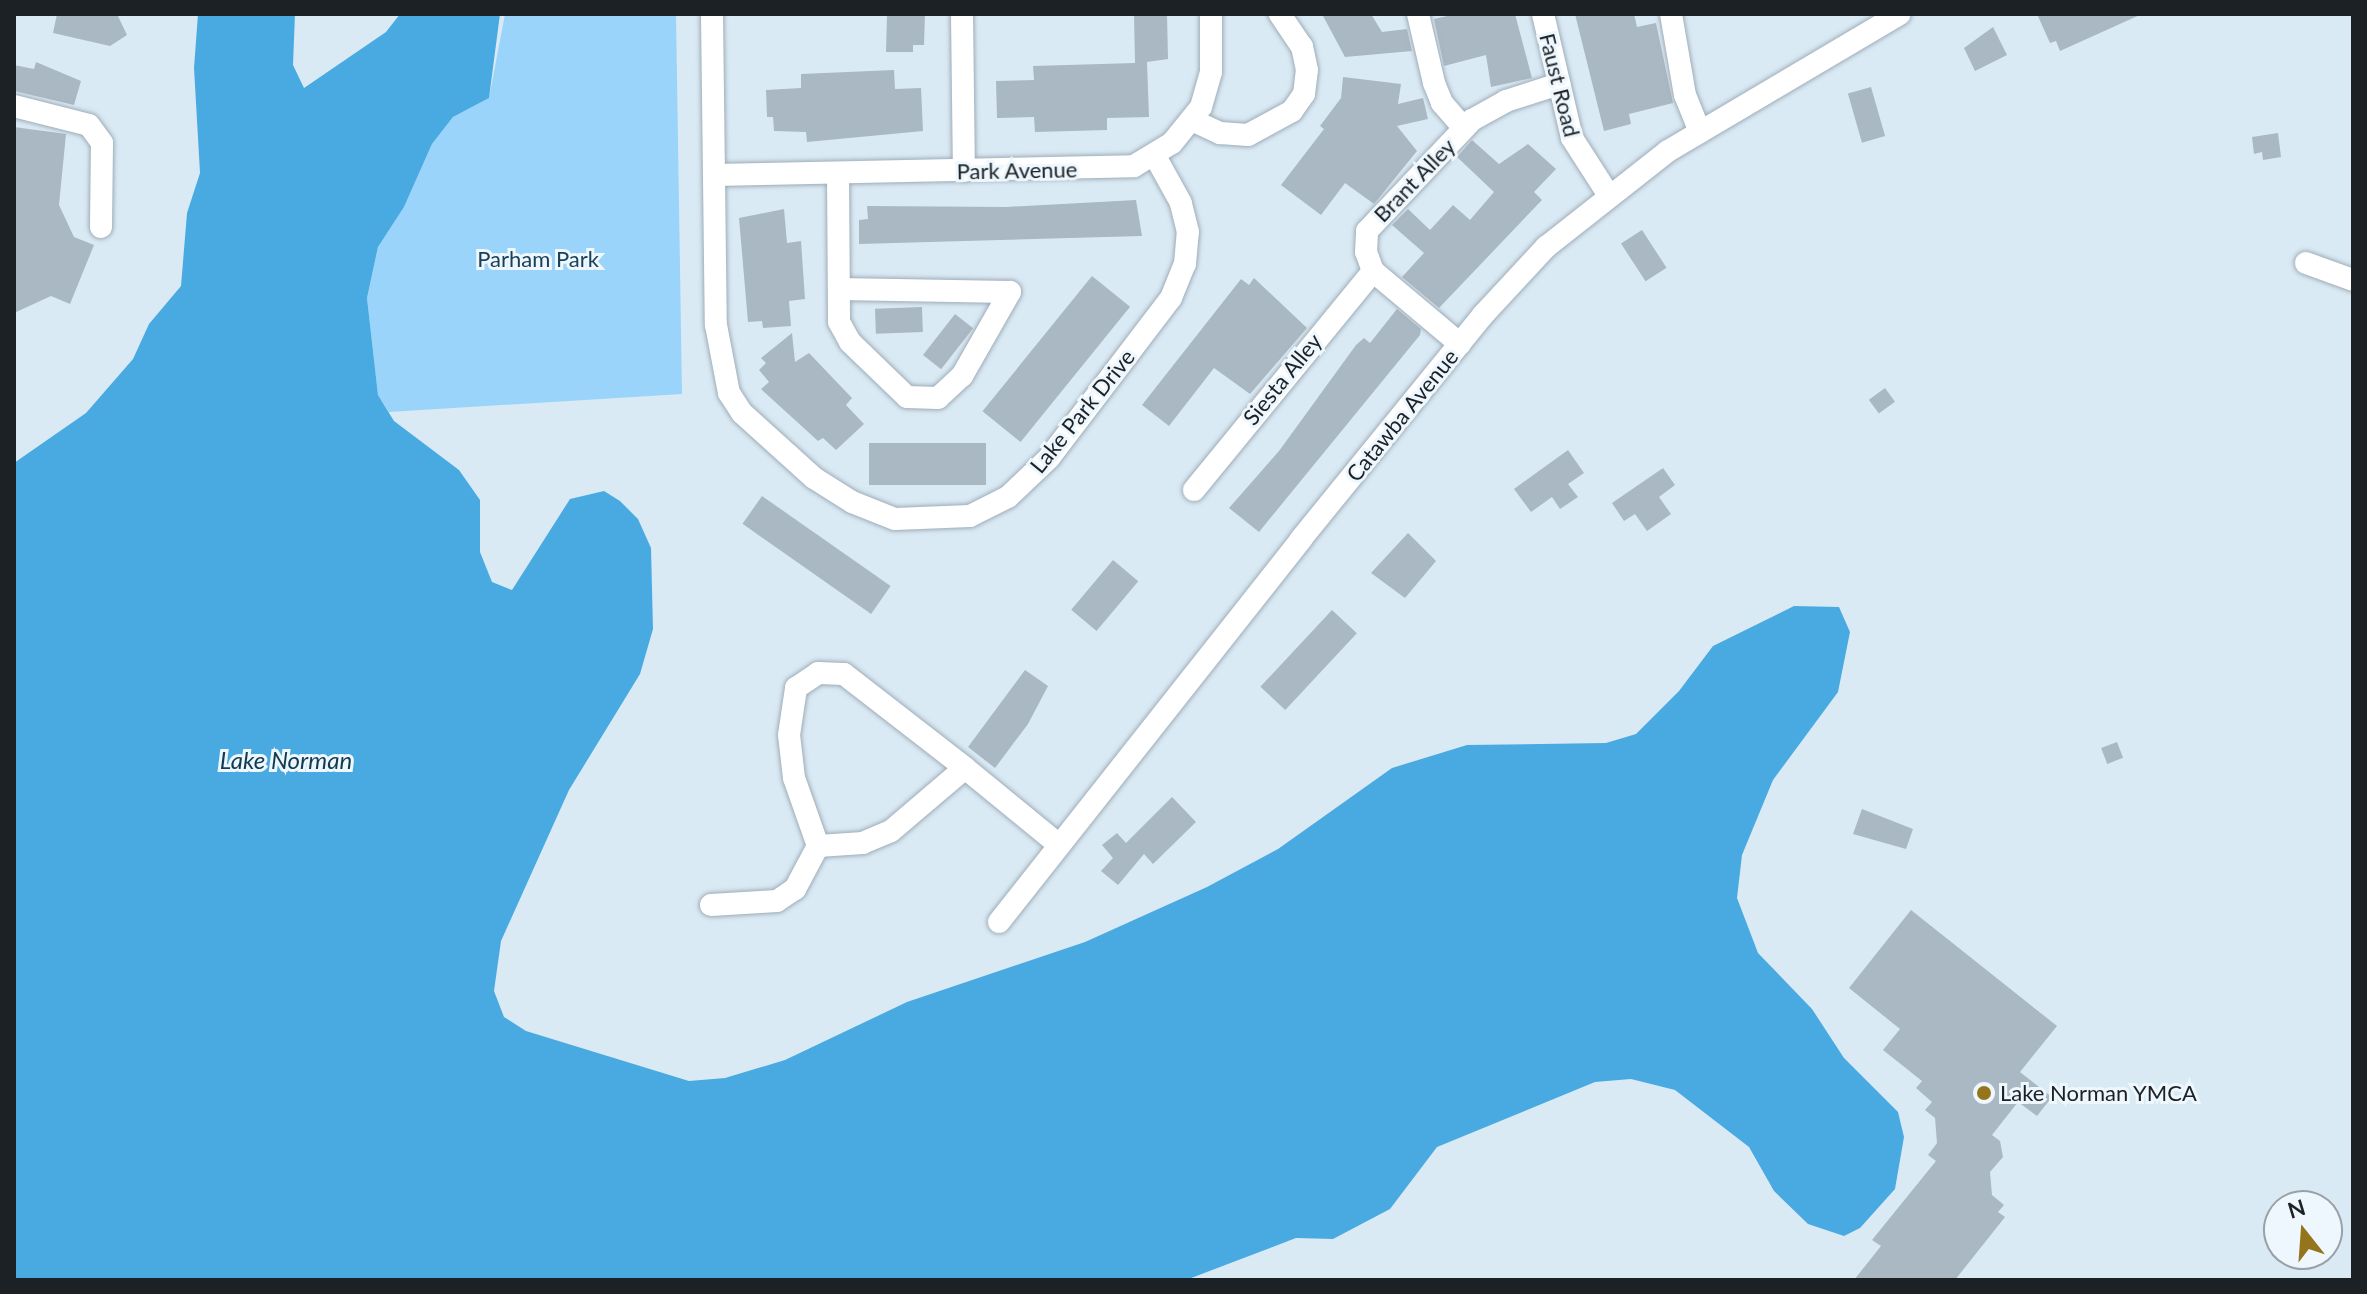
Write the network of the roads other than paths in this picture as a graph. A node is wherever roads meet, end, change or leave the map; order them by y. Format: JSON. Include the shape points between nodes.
{"nodes":[{"id":1,"x":712,"y":14,"type":"edge"},
{"id":2,"x":962,"y":14,"type":"edge"},
{"id":3,"x":1211,"y":14,"type":"edge"},
{"id":4,"x":1280,"y":14,"type":"edge"},
{"id":5,"x":1418,"y":14,"type":"edge"},
{"id":6,"x":1543,"y":14,"type":"edge"},
{"id":7,"x":1671,"y":14,"type":"edge"},
{"id":8,"x":1900,"y":14,"type":"edge"},
{"id":9,"x":1559,"y":84,"type":"junction"},
{"id":10,"x":14,"y":106,"type":"edge"},
{"id":11,"x":1194,"y":121,"type":"junction"},
{"id":12,"x":1464,"y":128,"type":"junction"},
{"id":13,"x":1700,"y":132,"type":"junction"},
{"id":14,"x":1155,"y":156,"type":"junction"},
{"id":15,"x":964,"y":171,"type":"junction"},
{"id":16,"x":838,"y":173,"type":"junction"},
{"id":17,"x":714,"y":175,"type":"junction"},
{"id":18,"x":1608,"y":194,"type":"junction"},
{"id":19,"x":101,"y":227,"type":"dead end"},
{"id":20,"x":2306,"y":263,"type":"dead end"},
{"id":21,"x":1373,"y":271,"type":"junction"},
{"id":22,"x":2353,"y":280,"type":"edge"},
{"id":23,"x":839,"y":289,"type":"junction"},
{"id":24,"x":1460,"y":344,"type":"junction"},
{"id":25,"x":1194,"y":490,"type":"dead end"},
{"id":26,"x":965,"y":768,"type":"junction"},
{"id":27,"x":1059,"y":845,"type":"junction"},
{"id":28,"x":818,"y":846,"type":"junction"},
{"id":29,"x":711,"y":905,"type":"dead end"},
{"id":30,"x":999,"y":922,"type":"dead end"}],
"edges":[{"from":1,"to":17,"type":"street","name":"Lake Park Drive"},
{"from":2,"to":15,"type":"street"},
{"from":3,"to":11,"type":"street","name":"Park Avenue","via":[[1211,72]]},
{"from":4,"to":11,"type":"street","via":[[1302,47],[1307,70],[1304,94],[1292,111],[1248,135],[1220,133]]},
{"from":5,"to":12,"type":"street","via":[[1442,103]]},
{"from":6,"to":9,"type":"street","name":"Faust Road"},
{"from":7,"to":13,"type":"street","via":[[1685,95]]},
{"from":8,"to":13,"type":"street","name":"Catawba Avenue"},
{"from":9,"to":12,"type":"street","name":"Brant Alley","via":[[1506,101]]},
{"from":9,"to":18,"type":"street","name":"Faust Road","via":[[1579,154]]},
{"from":10,"to":19,"type":"street","via":[[89,125],[102,143]]},
{"from":11,"to":14,"type":"street","name":"Park Avenue"},
{"from":12,"to":21,"type":"street","name":"Brant Alley","via":[[1372,222],[1366,252]]},
{"from":13,"to":18,"type":"street","name":"Catawba Avenue"},
{"from":14,"to":15,"type":"street","name":"Park Avenue","via":[[1123,167]]},
{"from":14,"to":17,"type":"street","name":"Lake Park Drive","via":[[1181,203],[1188,232],[1185,264],[1171,298],[1049,458],[1008,497],[970,516],[927,521],[895,519],[852,502],[814,478],[742,413],[729,393],[716,325]]},
{"from":15,"to":16,"type":"street","name":"Park Avenue"},
{"from":16,"to":17,"type":"street","name":"Park Avenue"},
{"from":16,"to":23,"type":"street"},
{"from":18,"to":24,"type":"street","name":"Catawba Avenue","via":[[1546,247]]},
{"from":20,"to":22,"type":"street"},
{"from":21,"to":24,"type":"street"},
{"from":21,"to":25,"type":"street","name":"Siesta Alley"},
{"from":23,"to":23,"type":"street","via":[[839,322],[850,342],[907,397],[938,398],[962,376],[1010,292]]},
{"from":24,"to":27,"type":"street","name":"Catawba Avenue"},
{"from":26,"to":27,"type":"street"},
{"from":26,"to":28,"type":"street","via":[[891,831],[863,843]]},
{"from":26,"to":28,"type":"street","via":[[844,674],[832,670],[807,678],[790,703],[789,735],[800,804]]},
{"from":27,"to":30,"type":"street","name":"Catawba Avenue"},
{"from":28,"to":29,"type":"street","via":[[795,889],[777,901]]}]}
